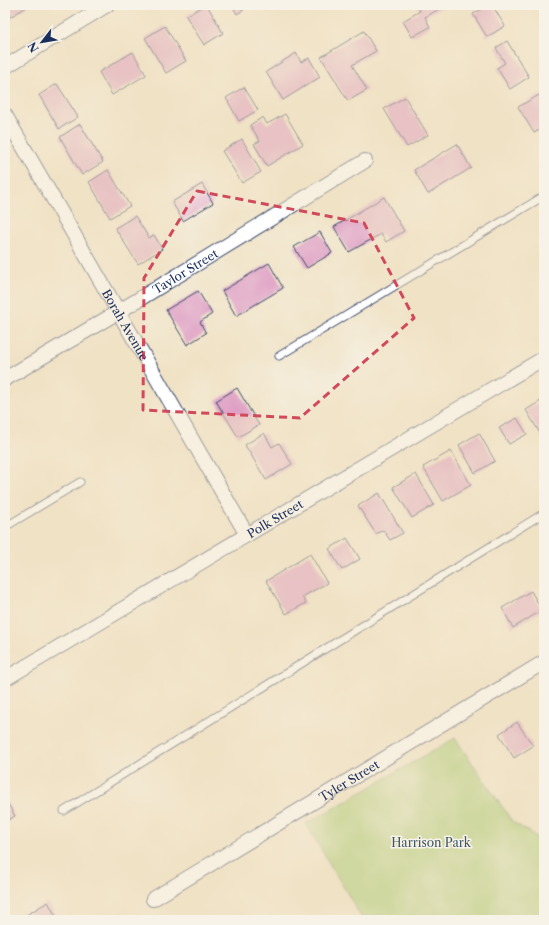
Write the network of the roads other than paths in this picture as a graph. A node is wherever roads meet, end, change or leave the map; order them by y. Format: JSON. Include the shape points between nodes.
{"nodes":[{"id":1,"x":108,"y":5,"type":"edge"},
{"id":2,"x":5,"y":67,"type":"edge"},
{"id":3,"x":5,"y":115,"type":"edge"},
{"id":4,"x":364,"y":161,"type":"dead end"},
{"id":5,"x":544,"y":196,"type":"edge"},
{"id":6,"x":118,"y":312,"type":"junction"},
{"id":7,"x":280,"y":356,"type":"dead end"},
{"id":8,"x":544,"y":358,"type":"edge"},
{"id":9,"x":5,"y":379,"type":"edge"},
{"id":10,"x":80,"y":482,"type":"dead end"},
{"id":11,"x":544,"y":513,"type":"edge"},
{"id":12,"x":5,"y":527,"type":"edge"},
{"id":13,"x":247,"y":535,"type":"junction"},
{"id":14,"x":544,"y":662,"type":"edge"},
{"id":15,"x":5,"y":679,"type":"edge"},
{"id":16,"x":64,"y":811,"type":"dead end"},
{"id":17,"x":153,"y":899,"type":"dead end"}],
"edges":[{"from":1,"to":2,"type":"street"},
{"from":3,"to":6,"type":"street","name":"Borah Avenue"},
{"from":4,"to":6,"type":"street","name":"Taylor Street"},
{"from":5,"to":7,"type":"lane"},
{"from":6,"to":9,"type":"street","name":"Taylor Street"},
{"from":6,"to":13,"type":"street","name":"Borah Avenue"},
{"from":8,"to":13,"type":"street","name":"Polk Street"},
{"from":10,"to":12,"type":"lane"},
{"from":11,"to":16,"type":"lane"},
{"from":13,"to":15,"type":"street","name":"Polk Street"},
{"from":14,"to":17,"type":"street","name":"Tyler Street"}]}
